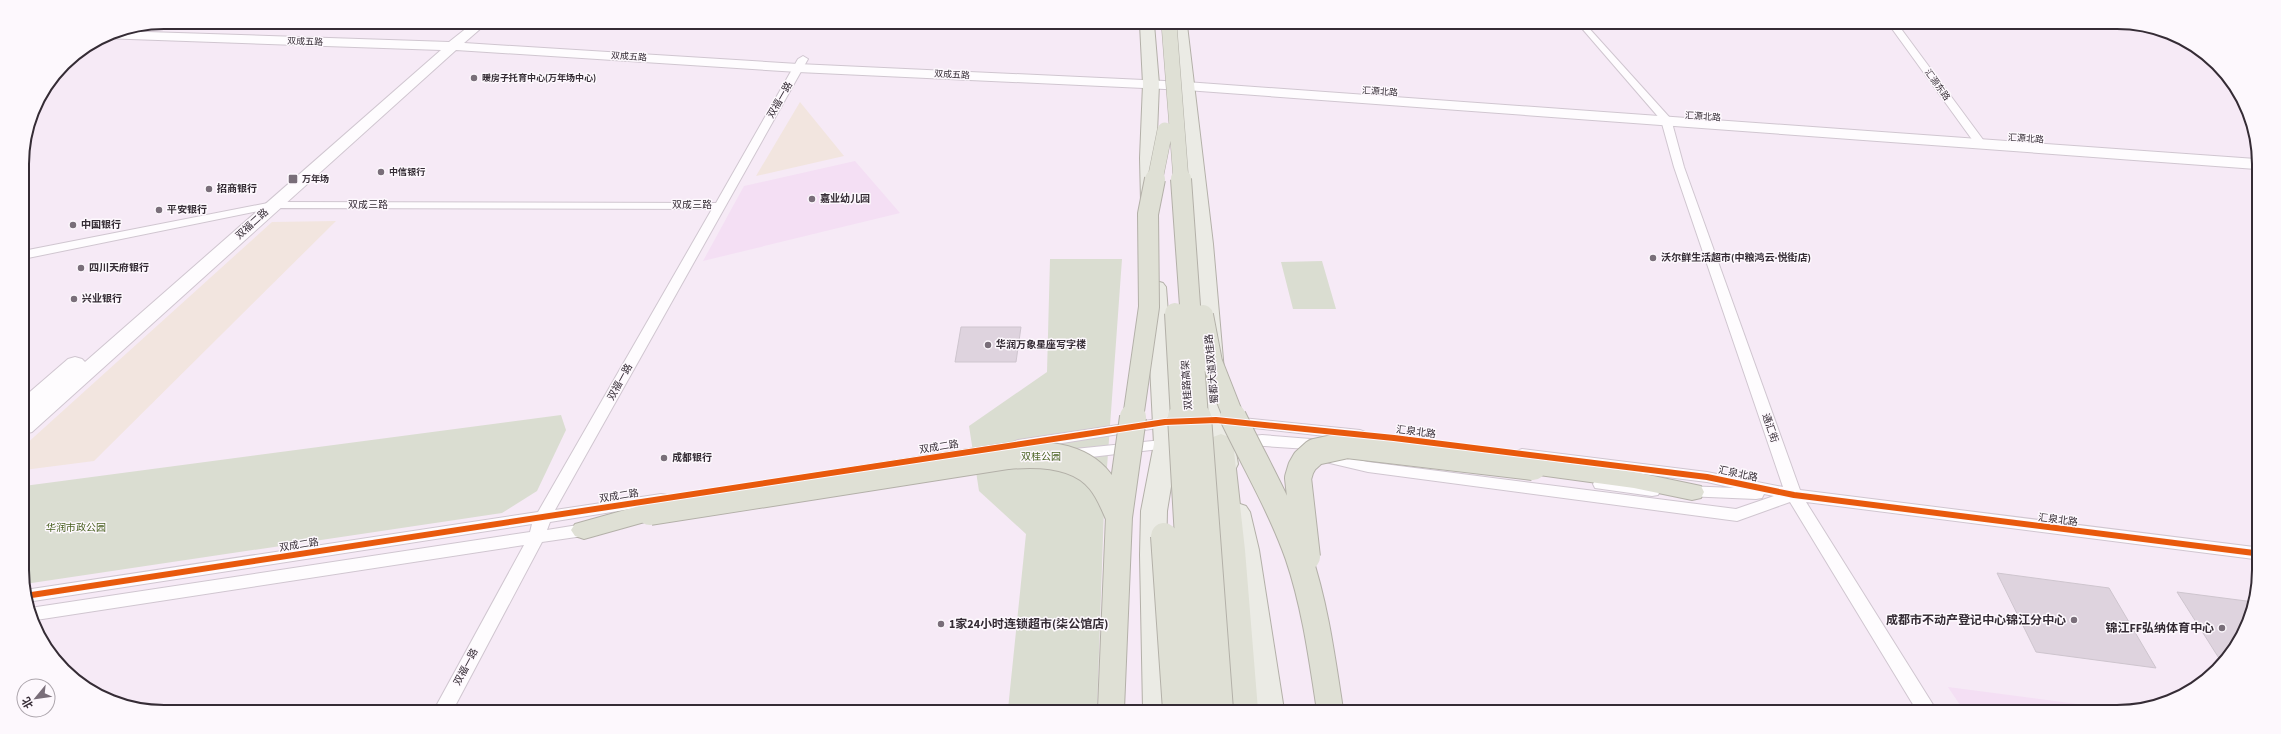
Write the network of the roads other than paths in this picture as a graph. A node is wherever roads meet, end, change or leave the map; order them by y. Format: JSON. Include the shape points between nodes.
{"nodes":[{"id":1,"x":462,"y":29,"type":"edge"},
{"id":2,"x":471,"y":29,"type":"edge"},
{"id":3,"x":1147,"y":29,"type":"edge"},
{"id":4,"x":1159,"y":29,"type":"edge"},
{"id":5,"x":1169,"y":29,"type":"edge"},
{"id":6,"x":1181,"y":29,"type":"edge"},
{"id":7,"x":1586,"y":29,"type":"edge"},
{"id":8,"x":1896,"y":29,"type":"edge"},
{"id":9,"x":144,"y":31,"type":"edge"},
{"id":10,"x":124,"y":35,"type":"edge"},
{"id":11,"x":448,"y":43,"type":"junction"},
{"id":12,"x":801,"y":64,"type":"junction"},
{"id":13,"x":1151,"y":80,"type":"junction"},
{"id":14,"x":1186,"y":81,"type":"junction"},
{"id":15,"x":1663,"y":116,"type":"junction"},
{"id":16,"x":1171,"y":130,"type":"junction"},
{"id":17,"x":1977,"y":139,"type":"junction"},
{"id":18,"x":2252,"y":156,"type":"edge"},
{"id":19,"x":2252,"y":164,"type":"edge"},
{"id":20,"x":273,"y":205,"type":"junction"},
{"id":21,"x":719,"y":206,"type":"junction"},
{"id":22,"x":254,"y":208,"type":"junction"},
{"id":23,"x":29,"y":254,"type":"edge"},
{"id":24,"x":29,"y":404,"type":"edge"},
{"id":25,"x":29,"y":423,"type":"edge"},
{"id":26,"x":1219,"y":431,"type":"junction"},
{"id":27,"x":1165,"y":433,"type":"junction"},
{"id":28,"x":1262,"y":440,"type":"junction"},
{"id":29,"x":1692,"y":492,"type":"junction"},
{"id":30,"x":1794,"y":495,"type":"junction"},
{"id":31,"x":543,"y":517,"type":"junction"},
{"id":32,"x":1119,"y":517,"type":"junction"},
{"id":33,"x":584,"y":530,"type":"junction"},
{"id":34,"x":1164,"y":536,"type":"joint"},
{"id":35,"x":536,"y":538,"type":"junction"},
{"id":36,"x":2252,"y":554,"type":"edge"},
{"id":37,"x":32,"y":595,"type":"edge"},
{"id":38,"x":1311,"y":598,"type":"junction"},
{"id":39,"x":36,"y":614,"type":"edge"},
{"id":40,"x":446,"y":705,"type":"edge"},
{"id":41,"x":1111,"y":705,"type":"edge"},
{"id":42,"x":1158,"y":705,"type":"edge"},
{"id":43,"x":1176,"y":705,"type":"edge"},
{"id":44,"x":1198,"y":705,"type":"edge"},
{"id":45,"x":1220,"y":705,"type":"edge"},
{"id":46,"x":1243,"y":705,"type":"edge"},
{"id":47,"x":1268,"y":705,"type":"edge"},
{"id":48,"x":1329,"y":705,"type":"edge"},
{"id":49,"x":1923,"y":705,"type":"edge"}],
"edges":[{"from":1,"to":11,"type":"street","name":"双福二路"},
{"from":2,"to":11,"type":"street","name":"双福二路"},
{"from":3,"to":13,"type":"main road"},
{"from":4,"to":16,"type":"highway","name":"双桂路高架"},
{"from":5,"to":16,"type":"highway","name":"双桂路高架","bridge":true},
{"from":6,"to":14,"type":"main road","name":"蜀都大道双桂路"},
{"from":7,"to":15,"type":"street"},
{"from":8,"to":17,"type":"street","name":"汇源东路"},
{"from":9,"to":11,"type":"street","name":"双成五路"},
{"from":10,"to":11,"type":"street","name":"双成五路"},
{"from":11,"to":12,"type":"street","name":"双成五路"},
{"from":11,"to":20,"type":"street","name":"双福二路"},
{"from":11,"to":22,"type":"street","name":"双福二路"},
{"from":12,"to":13,"type":"street","name":"双成五路"},
{"from":12,"to":21,"type":"street","name":"双福一路"},
{"from":13,"to":14,"type":"street","name":"汇源北路"},
{"from":13,"to":27,"type":"main road","via":[[1148,158]]},
{"from":14,"to":15,"type":"street","name":"汇源北路"},
{"from":14,"to":26,"type":"main road","name":"蜀都大道双桂路"},
{"from":15,"to":17,"type":"street","name":"汇源北路"},
{"from":15,"to":30,"type":"street","name":"通汇街"},
{"from":16,"to":32,"type":"highway","bridge":true,"via":[[1148,214],[1149,307]]},
{"from":16,"to":38,"type":"highway","bridge":true,"via":[[1190,204],[1205,333],[1214,368],[1230,408],[1290,535]]},
{"from":16,"to":44,"type":"highway","name":"双桂路高架","bridge":true},
{"from":16,"to":45,"type":"highway","name":"双桂路高架","bridge":true},
{"from":17,"to":18,"type":"street","name":"汇源北路"},
{"from":17,"to":19,"type":"street","name":"汇源北路"},
{"from":20,"to":21,"type":"street","name":"双成三路"},
{"from":20,"to":22,"type":"street","name":"双成三路"},
{"from":20,"to":25,"type":"street","name":"双福二路"},
{"from":21,"to":31,"type":"street","name":"双福一路"},
{"from":22,"to":23,"type":"street","name":"双成三路"},
{"from":22,"to":24,"type":"street","name":"双福二路"},
{"from":26,"to":27,"type":"street","name":"双成二路"},
{"from":26,"to":27,"type":"street","name":"双成二路"},
{"from":26,"to":28,"type":"street","name":"汇泉北路"},
{"from":26,"to":30,"type":"street","name":"汇泉北路","via":[[1394,438],[1707,477]]},
{"from":26,"to":46,"type":"highway","via":[[1232,550]]},
{"from":26,"to":47,"type":"main road","name":"蜀都大道双桂路","via":[[1246,550]]},
{"from":27,"to":31,"type":"street","name":"双成二路"},
{"from":27,"to":33,"type":"street","name":"双成二路","via":[[1083,452]]},
{"from":27,"to":34,"type":"main road"},
{"from":27,"to":42,"type":"main road","via":[[1154,511]]},
{"from":28,"to":29,"type":"street","name":"汇泉北路","via":[[1307,443],[1653,491]]},
{"from":28,"to":30,"type":"street","via":[[1368,468],[1737,515]]},
{"from":29,"to":30,"type":"street","name":"汇泉北路"},
{"from":29,"to":38,"type":"highway","bridge":true,"via":[[1634,480],[1533,467],[1348,445],[1324,448],[1304,462],[1298,478]]},
{"from":30,"to":36,"type":"street","name":"汇泉北路"},
{"from":30,"to":49,"type":"street","name":"通汇街"},
{"from":31,"to":35,"type":"street","name":"双福一路"},
{"from":31,"to":37,"type":"street","name":"双成二路"},
{"from":32,"to":33,"type":"highway","bridge":true,"via":[[1098,478],[1074,462],[1040,454],[1008,456],[650,512]]},
{"from":32,"to":41,"type":"highway","bridge":true},
{"from":33,"to":35,"type":"street","name":"双成二路"},
{"from":34,"to":43,"type":"highway","bridge":true},
{"from":35,"to":39,"type":"street","name":"双成二路"},
{"from":35,"to":40,"type":"street","name":"双福一路"},
{"from":38,"to":48,"type":"highway","bridge":true}]}
